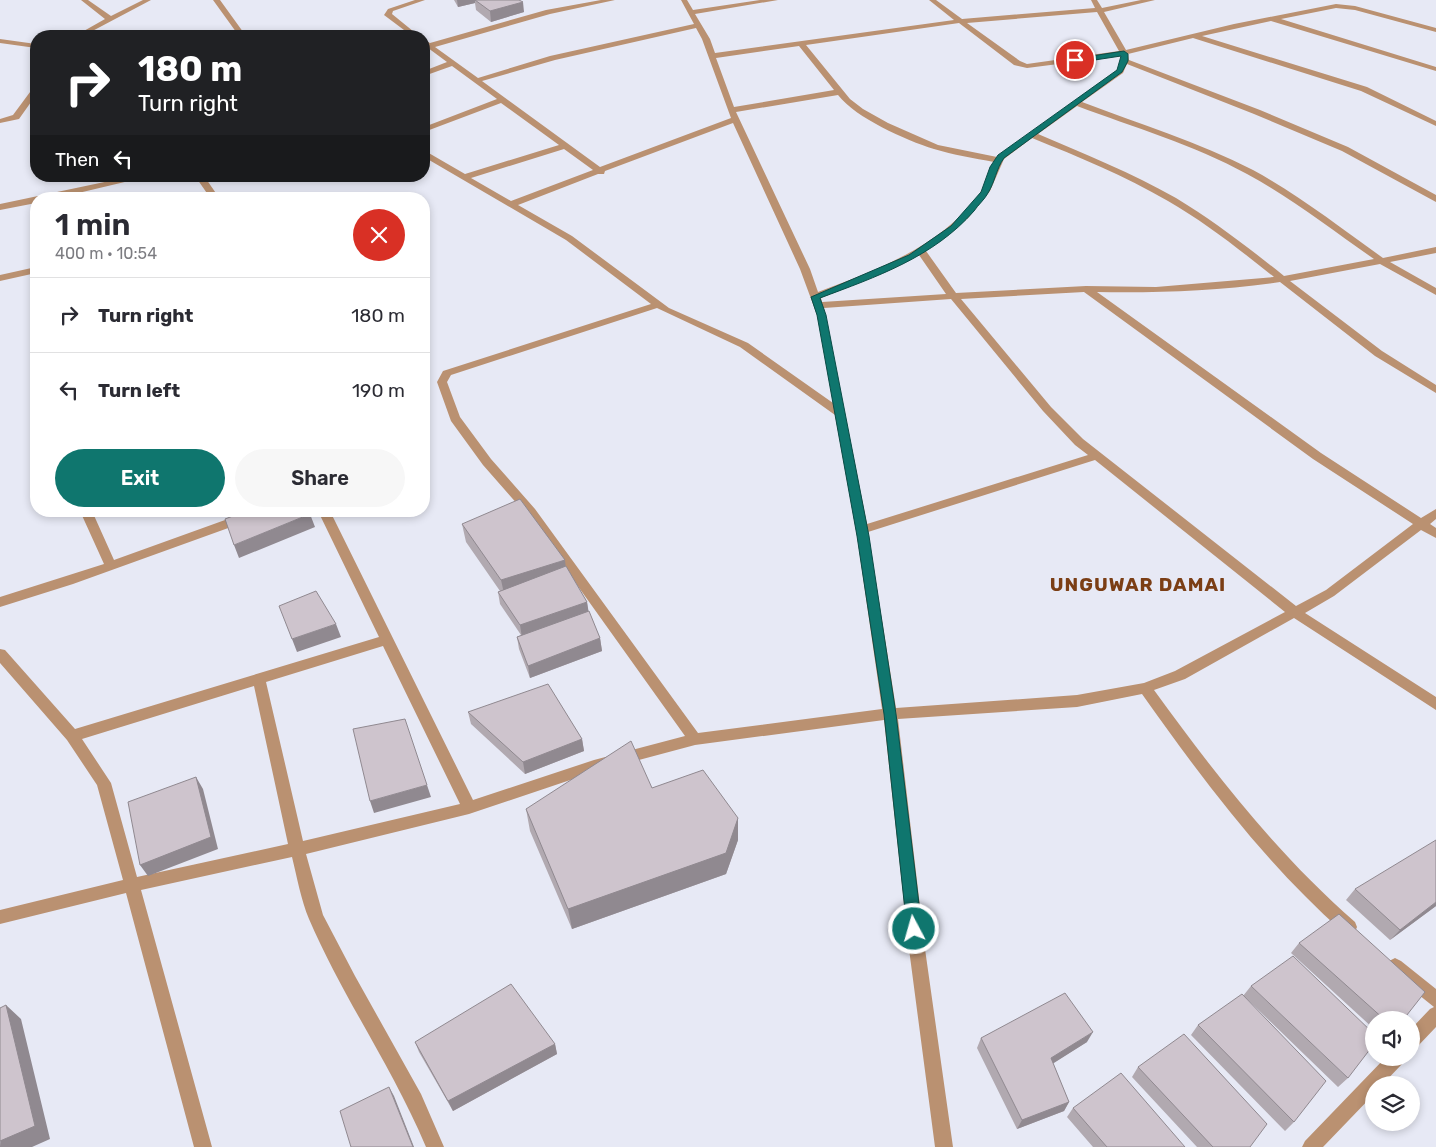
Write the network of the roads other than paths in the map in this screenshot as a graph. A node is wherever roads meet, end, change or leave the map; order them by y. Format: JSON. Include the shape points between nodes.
{"nodes":[{"id":1,"x":84,"y":0,"type":"edge"},
{"id":2,"x":148,"y":0,"type":"edge"},
{"id":3,"x":216,"y":0,"type":"edge"},
{"id":4,"x":422,"y":0,"type":"edge"},
{"id":5,"x":612,"y":0,"type":"edge"},
{"id":6,"x":684,"y":0,"type":"edge"},
{"id":7,"x":775,"y":0,"type":"edge"},
{"id":8,"x":932,"y":0,"type":"edge"},
{"id":9,"x":1094,"y":0,"type":"edge"},
{"id":10,"x":1152,"y":0,"type":"edge"},
{"id":11,"x":1101,"y":10,"type":"junction"},
{"id":12,"x":690,"y":12,"type":"junction"},
{"id":13,"x":1270,"y":18,"type":"junction"},
{"id":14,"x":110,"y":19,"type":"junction"},
{"id":15,"x":961,"y":21,"type":"junction"},
{"id":16,"x":698,"y":25,"type":"junction"},
{"id":17,"x":89,"y":30,"type":"edge"},
{"id":18,"x":238,"y":30,"type":"edge"},
{"id":19,"x":408,"y":30,"type":"edge"},
{"id":20,"x":1436,"y":30,"type":"edge"},
{"id":21,"x":1194,"y":36,"type":"junction"},
{"id":22,"x":0,"y":41,"type":"edge"},
{"id":23,"x":430,"y":43,"type":"edge"},
{"id":24,"x":801,"y":44,"type":"junction"},
{"id":25,"x":30,"y":45,"type":"edge"},
{"id":26,"x":430,"y":47,"type":"edge"},
{"id":27,"x":712,"y":56,"type":"junction"},
{"id":28,"x":1124,"y":57,"type":"junction"},
{"id":29,"x":452,"y":63,"type":"junction"},
{"id":30,"x":1436,"y":69,"type":"edge"},
{"id":31,"x":430,"y":72,"type":"edge"},
{"id":32,"x":475,"y":81,"type":"junction"},
{"id":33,"x":839,"y":92,"type":"junction"},
{"id":34,"x":30,"y":98,"type":"edge"},
{"id":35,"x":501,"y":100,"type":"junction"},
{"id":36,"x":1076,"y":103,"type":"junction"},
{"id":37,"x":733,"y":114,"type":"junction"},
{"id":38,"x":0,"y":121,"type":"edge"},
{"id":39,"x":1436,"y":124,"type":"edge"},
{"id":40,"x":430,"y":128,"type":"edge"},
{"id":41,"x":1032,"y":135,"type":"junction"},
{"id":42,"x":565,"y":146,"type":"junction"},
{"id":43,"x":430,"y":157,"type":"edge"},
{"id":44,"x":998,"y":160,"type":"junction"},
{"id":45,"x":601,"y":172,"type":"junction"},
{"id":46,"x":465,"y":176,"type":"junction"},
{"id":47,"x":118,"y":182,"type":"edge"},
{"id":48,"x":90,"y":188,"type":"junction"},
{"id":49,"x":72,"y":192,"type":"edge"},
{"id":50,"x":92,"y":192,"type":"edge"},
{"id":51,"x":1436,"y":199,"type":"edge"},
{"id":52,"x":30,"y":201,"type":"edge"},
{"id":53,"x":511,"y":204,"type":"junction"},
{"id":54,"x":0,"y":206,"type":"edge"},
{"id":55,"x":1436,"y":250,"type":"edge"},
{"id":56,"x":921,"y":251,"type":"junction"},
{"id":57,"x":1382,"y":261,"type":"junction"},
{"id":58,"x":30,"y":271,"type":"edge"},
{"id":59,"x":0,"y":278,"type":"edge"},
{"id":60,"x":1280,"y":279,"type":"junction"},
{"id":61,"x":1086,"y":290,"type":"junction"},
{"id":62,"x":1436,"y":292,"type":"edge"},
{"id":63,"x":953,"y":296,"type":"junction"},
{"id":64,"x":817,"y":301,"type":"junction"},
{"id":65,"x":657,"y":305,"type":"junction"},
{"id":66,"x":1436,"y":390,"type":"edge"},
{"id":67,"x":840,"y":413,"type":"junction"},
{"id":68,"x":1096,"y":456,"type":"junction"},
{"id":69,"x":1436,"y":513,"type":"edge"},
{"id":70,"x":89,"y":517,"type":"edge"},
{"id":71,"x":246,"y":517,"type":"edge"},
{"id":72,"x":327,"y":517,"type":"edge"},
{"id":73,"x":1421,"y":525,"type":"junction"},
{"id":74,"x":862,"y":530,"type":"junction"},
{"id":75,"x":1436,"y":534,"type":"edge"},
{"id":76,"x":111,"y":566,"type":"junction"},
{"id":77,"x":0,"y":602,"type":"edge"},
{"id":78,"x":1296,"y":613,"type":"junction"},
{"id":79,"x":387,"y":640,"type":"junction"},
{"id":80,"x":0,"y":654,"type":"edge"},
{"id":81,"x":259,"y":679,"type":"junction"},
{"id":82,"x":1146,"y":688,"type":"junction"},
{"id":83,"x":1436,"y":704,"type":"edge"},
{"id":84,"x":890,"y":714,"type":"junction"},
{"id":85,"x":72,"y":736,"type":"junction"},
{"id":86,"x":695,"y":739,"type":"junction"},
{"id":87,"x":469,"y":808,"type":"junction"},
{"id":88,"x":297,"y":849,"type":"junction"},
{"id":89,"x":131,"y":885,"type":"junction"},
{"id":90,"x":0,"y":917,"type":"edge"},
{"id":91,"x":1357,"y":934,"type":"edge"},
{"id":92,"x":1386,"y":958,"type":"edge"},
{"id":93,"x":1436,"y":1000,"type":"edge"},
{"id":94,"x":1436,"y":1015,"type":"edge"},
{"id":95,"x":1420,"y":1032,"type":"edge"},
{"id":96,"x":1388,"y":1066,"type":"edge"},
{"id":97,"x":203,"y":1147,"type":"edge"},
{"id":98,"x":435,"y":1147,"type":"edge"},
{"id":99,"x":944,"y":1147,"type":"edge"},
{"id":100,"x":1311,"y":1147,"type":"edge"}],
"edges":[{"from":1,"to":14,"type":"street"},
{"from":2,"to":14,"type":"street"},
{"from":3,"to":18,"type":"street"},
{"from":4,"to":19,"type":"street","via":[[390,10],[388,15]]},
{"from":5,"to":23,"type":"street","via":[[541,14]]},
{"from":6,"to":12,"type":"street"},
{"from":7,"to":12,"type":"street"},
{"from":8,"to":15,"type":"street"},
{"from":9,"to":11,"type":"street"},
{"from":10,"to":11,"type":"street"},
{"from":11,"to":15,"type":"street"},
{"from":11,"to":28,"type":"street"},
{"from":12,"to":16,"type":"street"},
{"from":13,"to":20,"type":"street","via":[[1336,6]]},
{"from":13,"to":21,"type":"street"},
{"from":13,"to":30,"type":"street"},
{"from":14,"to":17,"type":"street"},
{"from":15,"to":24,"type":"street"},
{"from":15,"to":28,"type":"street","via":[[1017,63],[1027,66]]},
{"from":16,"to":27,"type":"street"},
{"from":16,"to":32,"type":"street","via":[[553,58]]},
{"from":21,"to":28,"type":"street"},
{"from":21,"to":39,"type":"street","via":[[1364,89]]},
{"from":22,"to":25,"type":"street"},
{"from":24,"to":27,"type":"street"},
{"from":24,"to":33,"type":"street"},
{"from":26,"to":29,"type":"street"},
{"from":27,"to":37,"type":"street"},
{"from":28,"to":36,"type":"street","via":[[1120,71]]},
{"from":28,"to":51,"type":"street","via":[[1345,149]]},
{"from":29,"to":31,"type":"street"},
{"from":29,"to":32,"type":"street"},
{"from":32,"to":35,"type":"street"},
{"from":33,"to":37,"type":"street"},
{"from":33,"to":44,"type":"street","via":[[869,115],[936,147]]},
{"from":34,"to":38,"type":"street","via":[[16,117]]},
{"from":35,"to":40,"type":"street"},
{"from":35,"to":42,"type":"street"},
{"from":36,"to":41,"type":"street"},
{"from":36,"to":57,"type":"street","via":[[1219,157],[1251,173]]},
{"from":37,"to":45,"type":"street"},
{"from":37,"to":64,"type":"street"},
{"from":41,"to":44,"type":"street"},
{"from":41,"to":60,"type":"street","via":[[1158,190],[1217,229]]},
{"from":42,"to":45,"type":"street"},
{"from":42,"to":46,"type":"street"},
{"from":43,"to":46,"type":"street"},
{"from":44,"to":56,"type":"street","via":[[985,193],[954,228]]},
{"from":45,"to":53,"type":"street"},
{"from":46,"to":53,"type":"street"},
{"from":47,"to":48,"type":"street"},
{"from":48,"to":49,"type":"street"},
{"from":48,"to":50,"type":"street"},
{"from":52,"to":54,"type":"street"},
{"from":53,"to":65,"type":"street","via":[[570,238]]},
{"from":55,"to":57,"type":"street"},
{"from":56,"to":63,"type":"street"},
{"from":56,"to":64,"type":"street"},
{"from":57,"to":60,"type":"street"},
{"from":57,"to":62,"type":"street"},
{"from":58,"to":59,"type":"street"},
{"from":60,"to":61,"type":"street","via":[[1156,290]]},
{"from":60,"to":66,"type":"street","via":[[1400,369]]},
{"from":61,"to":63,"type":"street"},
{"from":61,"to":73,"type":"street","via":[[1269,422]]},
{"from":63,"to":64,"type":"street"},
{"from":63,"to":68,"type":"street","via":[[1047,409]]},
{"from":64,"to":67,"type":"street"},
{"from":65,"to":67,"type":"street","via":[[744,345]]},
{"from":65,"to":86,"type":"street","via":[[456,370],[447,374],[442,382],[455,418],[530,512]]},
{"from":67,"to":74,"type":"street"},
{"from":68,"to":74,"type":"street"},
{"from":68,"to":78,"type":"street"},
{"from":69,"to":73,"type":"street"},
{"from":70,"to":76,"type":"street"},
{"from":71,"to":76,"type":"street"},
{"from":72,"to":79,"type":"street"},
{"from":73,"to":75,"type":"street"},
{"from":73,"to":78,"type":"street","via":[[1330,593]]},
{"from":74,"to":84,"type":"street"},
{"from":76,"to":77,"type":"street"},
{"from":78,"to":82,"type":"street","via":[[1180,676]]},
{"from":78,"to":83,"type":"street"},
{"from":79,"to":81,"type":"street"},
{"from":79,"to":87,"type":"street"},
{"from":80,"to":85,"type":"street"},
{"from":81,"to":85,"type":"street"},
{"from":81,"to":88,"type":"street"},
{"from":82,"to":84,"type":"street","via":[[1077,701]]},
{"from":82,"to":91,"type":"street","via":[[1237,814],[1284,868]]},
{"from":84,"to":86,"type":"street"},
{"from":84,"to":99,"type":"street"},
{"from":85,"to":89,"type":"street","via":[[104,783]]},
{"from":86,"to":87,"type":"street","via":[[594,766]]},
{"from":87,"to":88,"type":"street"},
{"from":88,"to":89,"type":"street"},
{"from":88,"to":98,"type":"street","via":[[316,918],[415,1100]]},
{"from":89,"to":90,"type":"street"},
{"from":89,"to":97,"type":"street"},
{"from":92,"to":93,"type":"street"},
{"from":94,"to":95,"type":"street"},
{"from":96,"to":100,"type":"street"}]}
